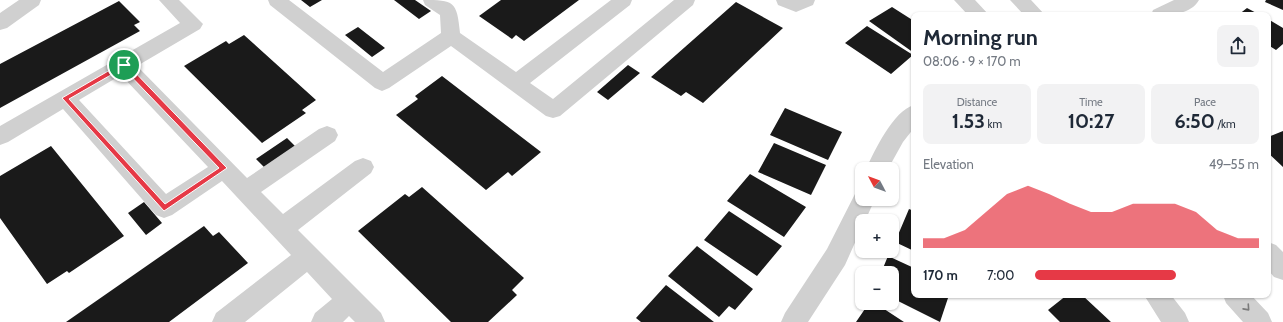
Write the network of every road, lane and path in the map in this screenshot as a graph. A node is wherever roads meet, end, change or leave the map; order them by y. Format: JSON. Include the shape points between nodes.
{"nodes":[{"id":1,"x":32,"y":0,"type":"edge"},
{"id":2,"x":168,"y":0,"type":"edge"},
{"id":3,"x":277,"y":0,"type":"edge"},
{"id":4,"x":432,"y":0,"type":"edge"},
{"id":5,"x":624,"y":0,"type":"edge"},
{"id":6,"x":686,"y":0,"type":"edge"},
{"id":7,"x":785,"y":0,"type":"edge"},
{"id":8,"x":806,"y":0,"type":"edge"},
{"id":9,"x":963,"y":0,"type":"edge"},
{"id":10,"x":1020,"y":0,"type":"edge"},
{"id":11,"x":1190,"y":0,"type":"edge"},
{"id":12,"x":977,"y":12,"type":"edge"},
{"id":13,"x":1033,"y":12,"type":"edge"},
{"id":14,"x":1166,"y":12,"type":"edge"},
{"id":15,"x":0,"y":24,"type":"edge"},
{"id":16,"x":450,"y":36,"type":"junction"},
{"id":17,"x":124,"y":65,"type":"junction"},
{"id":18,"x":516,"y":83,"type":"junction"},
{"id":19,"x":65,"y":98,"type":"junction"},
{"id":20,"x":911,"y":118,"type":"edge"},
{"id":21,"x":327,"y":135,"type":"dead end"},
{"id":22,"x":0,"y":136,"type":"edge"},
{"id":23,"x":881,"y":162,"type":"edge"},
{"id":24,"x":363,"y":167,"type":"dead end"},
{"id":25,"x":224,"y":168,"type":"junction"},
{"id":26,"x":245,"y":191,"type":"junction"},
{"id":27,"x":861,"y":206,"type":"edge"},
{"id":28,"x":282,"y":228,"type":"junction"},
{"id":29,"x":308,"y":256,"type":"junction"},
{"id":30,"x":1271,"y":256,"type":"edge"},
{"id":31,"x":1283,"y":269,"type":"edge"},
{"id":32,"x":1158,"y":298,"type":"edge"},
{"id":33,"x":1238,"y":298,"type":"edge"},
{"id":34,"x":350,"y":300,"type":"junction"},
{"id":35,"x":225,"y":322,"type":"edge"},
{"id":36,"x":324,"y":322,"type":"edge"},
{"id":37,"x":372,"y":322,"type":"edge"},
{"id":38,"x":794,"y":322,"type":"edge"},
{"id":39,"x":1176,"y":322,"type":"edge"},
{"id":40,"x":1259,"y":322,"type":"edge"}],
"edges":[{"from":1,"to":15,"type":"street"},
{"from":2,"to":17,"type":"street","via":[[193,24]]},
{"from":3,"to":16,"type":"street","via":[[382,83]]},
{"from":4,"to":16,"type":"street","via":[[449,12]]},
{"from":5,"to":18,"type":"street"},
{"from":6,"to":18,"type":"street","via":[[553,110]]},
{"from":7,"to":8,"type":"street","via":[[796,6]]},
{"from":9,"to":12,"type":"street"},
{"from":10,"to":13,"type":"street"},
{"from":11,"to":14,"type":"street"},
{"from":16,"to":18,"type":"street"},
{"from":17,"to":19,"type":"street"},
{"from":17,"to":25,"type":"street"},
{"from":19,"to":22,"type":"street"},
{"from":19,"to":25,"type":"street","via":[[164,208]]},
{"from":20,"to":23,"type":"street","via":[[895,136]]},
{"from":21,"to":26,"type":"street"},
{"from":24,"to":28,"type":"street"},
{"from":25,"to":26,"type":"street"},
{"from":26,"to":28,"type":"street"},
{"from":27,"to":38,"type":"street","via":[[836,257]]},
{"from":28,"to":29,"type":"street"},
{"from":29,"to":34,"type":"street"},
{"from":29,"to":35,"type":"street"},
{"from":30,"to":31,"type":"street"},
{"from":32,"to":39,"type":"street"},
{"from":33,"to":40,"type":"street","one_way":true},
{"from":34,"to":36,"type":"street"},
{"from":34,"to":37,"type":"street"}]}
